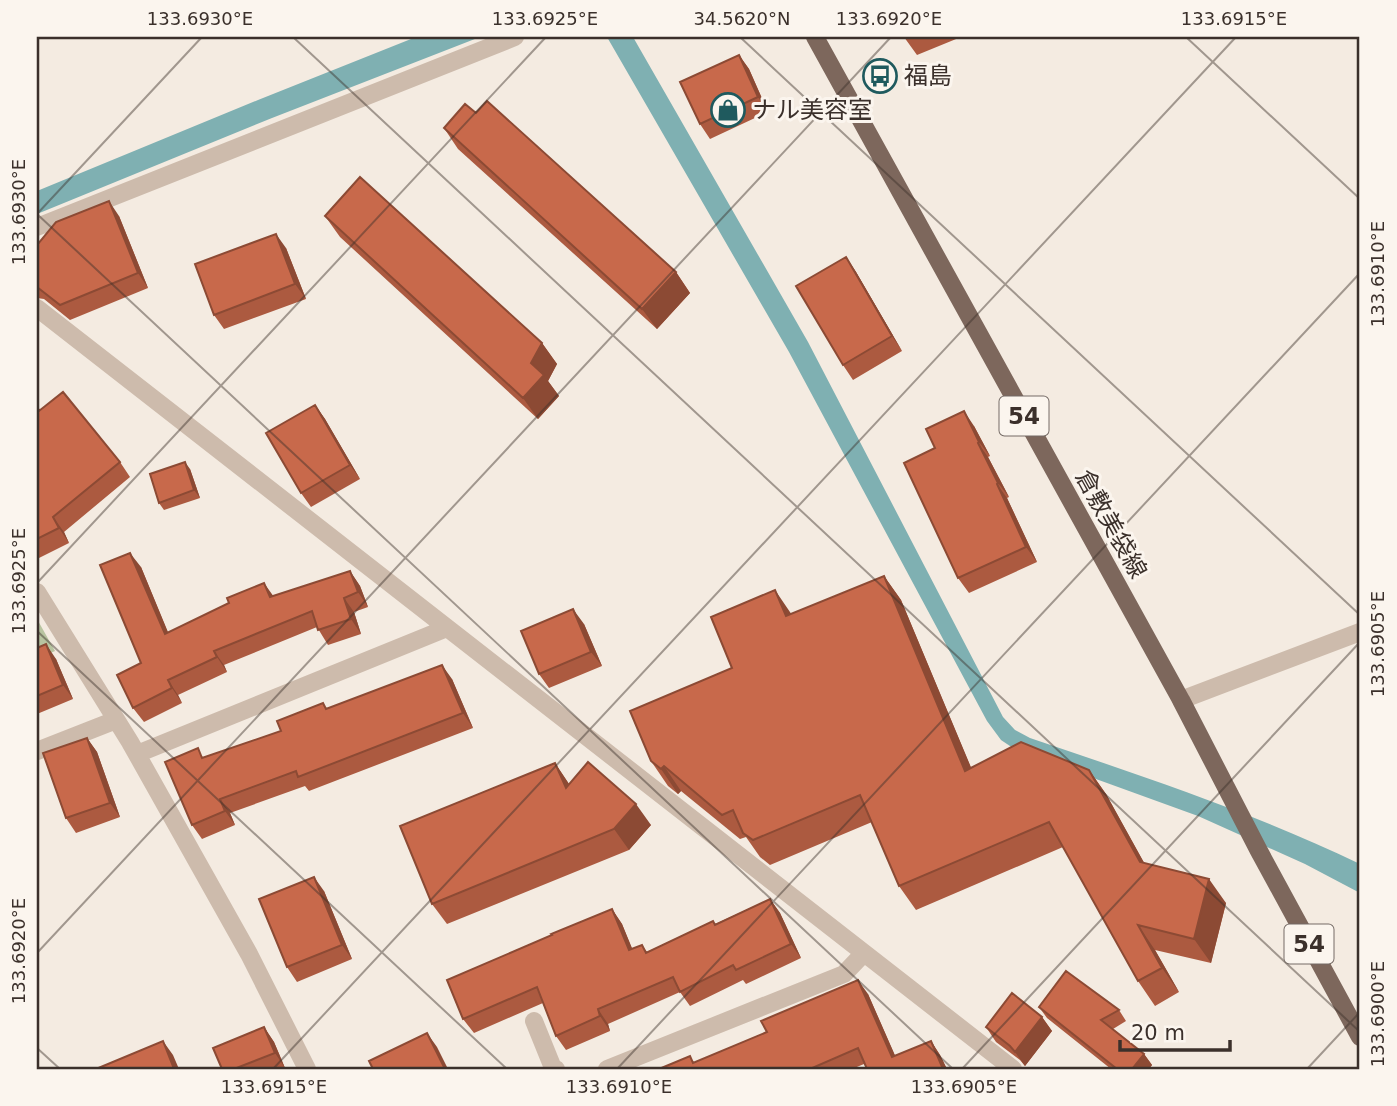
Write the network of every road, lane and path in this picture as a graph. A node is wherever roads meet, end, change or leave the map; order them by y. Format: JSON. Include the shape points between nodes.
{"nodes":[{"id":1,"x":515,"y":37,"type":"edge"},
{"id":2,"x":815,"y":37,"type":"edge"},
{"id":3,"x":37,"y":227,"type":"edge"},
{"id":4,"x":37,"y":308,"type":"edge"},
{"id":5,"x":37,"y":592,"type":"edge"},
{"id":6,"x":447,"y":628,"type":"junction"},
{"id":7,"x":1360,"y":632,"type":"edge"},
{"id":8,"x":1181,"y":700,"type":"junction"},
{"id":9,"x":116,"y":720,"type":"junction"},
{"id":10,"x":37,"y":751,"type":"edge"},
{"id":11,"x":136,"y":754,"type":"junction"},
{"id":12,"x":864,"y":953,"type":"junction"},
{"id":13,"x":534,"y":1021,"type":"dead end"},
{"id":14,"x":1360,"y":1037,"type":"edge"},
{"id":15,"x":307,"y":1069,"type":"edge"},
{"id":16,"x":556,"y":1069,"type":"edge"},
{"id":17,"x":607,"y":1069,"type":"edge"},
{"id":18,"x":1013,"y":1069,"type":"edge"}],
"edges":[{"from":1,"to":3,"type":"street"},
{"from":2,"to":8,"type":"main road","name":"倉敷美袋線","number":"54"},
{"from":4,"to":6,"type":"street"},
{"from":5,"to":9,"type":"street"},
{"from":6,"to":11,"type":"street"},
{"from":6,"to":12,"type":"street"},
{"from":7,"to":8,"type":"street"},
{"from":8,"to":14,"type":"main road","name":"倉敷美袋線","number":"54"},
{"from":9,"to":10,"type":"street"},
{"from":9,"to":11,"type":"street"},
{"from":11,"to":15,"type":"street","via":[[249,954]]},
{"from":12,"to":17,"type":"street","via":[[844,974]]},
{"from":12,"to":18,"type":"street"},
{"from":13,"to":16,"type":"street"}]}
